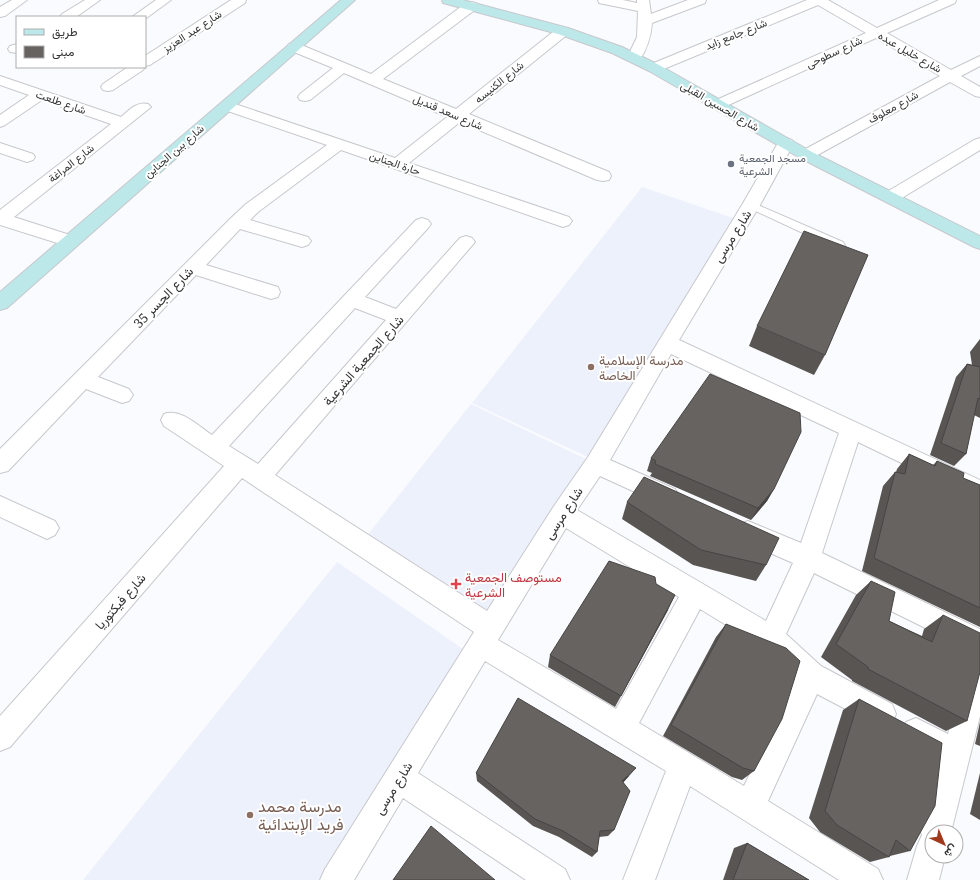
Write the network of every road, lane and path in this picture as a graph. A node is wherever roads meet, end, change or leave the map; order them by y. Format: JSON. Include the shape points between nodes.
{"nodes":[{"id":1,"x":21,"y":0,"type":"edge"},
{"id":2,"x":94,"y":0,"type":"edge"},
{"id":3,"x":165,"y":0,"type":"edge"},
{"id":4,"x":240,"y":0,"type":"edge"},
{"id":5,"x":349,"y":0,"type":"edge"},
{"id":6,"x":448,"y":0,"type":"edge"},
{"id":7,"x":604,"y":0,"type":"edge"},
{"id":8,"x":700,"y":0,"type":"edge"},
{"id":9,"x":818,"y":0,"type":"edge"},
{"id":10,"x":950,"y":0,"type":"edge"},
{"id":11,"x":471,"y":6,"type":"junction"},
{"id":12,"x":644,"y":10,"type":"edge"},
{"id":13,"x":0,"y":13,"type":"edge"},
{"id":14,"x":69,"y":16,"type":"edge"},
{"id":15,"x":141,"y":16,"type":"edge"},
{"id":16,"x":563,"y":31,"type":"junction"},
{"id":17,"x":877,"y":32,"type":"junction"},
{"id":18,"x":294,"y":47,"type":"junction"},
{"id":19,"x":634,"y":58,"type":"junction"},
{"id":20,"x":980,"y":60,"type":"edge"},
{"id":21,"x":146,"y":61,"type":"edge"},
{"id":22,"x":136,"y":68,"type":"edge"},
{"id":23,"x":342,"y":68,"type":"junction"},
{"id":24,"x":654,"y":68,"type":"junction"},
{"id":25,"x":951,"y":75,"type":"junction"},
{"id":26,"x":0,"y":80,"type":"edge"},
{"id":27,"x":372,"y":80,"type":"junction"},
{"id":28,"x":108,"y":87,"type":"dead end"},
{"id":29,"x":980,"y":93,"type":"edge"},
{"id":30,"x":40,"y":94,"type":"junction"},
{"id":31,"x":305,"y":97,"type":"dead end"},
{"id":32,"x":718,"y":104,"type":"junction"},
{"id":33,"x":226,"y":106,"type":"junction"},
{"id":34,"x":143,"y":107,"type":"dead end"},
{"id":35,"x":458,"y":116,"type":"junction"},
{"id":36,"x":0,"y":122,"type":"edge"},
{"id":37,"x":123,"y":123,"type":"junction"},
{"id":38,"x":786,"y":143,"type":"junction"},
{"id":39,"x":980,"y":143,"type":"edge"},
{"id":40,"x":339,"y":144,"type":"junction"},
{"id":41,"x":0,"y":148,"type":"edge"},
{"id":42,"x":806,"y":155,"type":"junction"},
{"id":43,"x":27,"y":156,"type":"dead end"},
{"id":44,"x":398,"y":164,"type":"junction"},
{"id":45,"x":603,"y":176,"type":"dead end"},
{"id":46,"x":891,"y":198,"type":"junction"},
{"id":47,"x":751,"y":205,"type":"junction"},
{"id":48,"x":0,"y":218,"type":"edge"},
{"id":49,"x":563,"y":220,"type":"dead end"},
{"id":50,"x":237,"y":222,"type":"junction"},
{"id":51,"x":422,"y":224,"type":"dead end"},
{"id":52,"x":70,"y":241,"type":"junction"},
{"id":53,"x":302,"y":241,"type":"dead end"},
{"id":54,"x":466,"y":242,"type":"dead end"},
{"id":55,"x":980,"y":243,"type":"edge"},
{"id":56,"x":840,"y":245,"type":"edge"},
{"id":57,"x":192,"y":267,"type":"junction"},
{"id":58,"x":271,"y":292,"type":"dead end"},
{"id":59,"x":353,"y":299,"type":"junction"},
{"id":60,"x":0,"y":303,"type":"edge"},
{"id":61,"x":400,"y":318,"type":"junction"},
{"id":62,"x":666,"y":343,"type":"junction"},
{"id":63,"x":83,"y":379,"type":"junction"},
{"id":64,"x":122,"y":395,"type":"dead end"},
{"id":65,"x":172,"y":420,"type":"dead end"},
{"id":66,"x":851,"y":429,"type":"junction"},
{"id":67,"x":214,"y":448,"type":"junction"},
{"id":68,"x":0,"y":464,"type":"edge"},
{"id":69,"x":596,"y":464,"type":"junction"},
{"id":70,"x":249,"y":472,"type":"junction"},
{"id":71,"x":980,"y":491,"type":"edge"},
{"id":72,"x":689,"y":505,"type":"edge"},
{"id":73,"x":0,"y":506,"type":"edge"},
{"id":74,"x":562,"y":513,"type":"junction"},
{"id":75,"x":725,"y":521,"type":"edge"},
{"id":76,"x":47,"y":528,"type":"dead end"},
{"id":77,"x":808,"y":558,"type":"junction"},
{"id":78,"x":695,"y":593,"type":"junction"},
{"id":79,"x":486,"y":636,"type":"junction"},
{"id":80,"x":771,"y":638,"type":"junction"},
{"id":81,"x":980,"y":642,"type":"edge"},
{"id":82,"x":980,"y":663,"type":"edge"},
{"id":83,"x":811,"y":676,"type":"junction"},
{"id":84,"x":621,"y":728,"type":"junction"},
{"id":85,"x":0,"y":737,"type":"edge"},
{"id":86,"x":956,"y":754,"type":"junction"},
{"id":87,"x":683,"y":765,"type":"junction"},
{"id":88,"x":399,"y":778,"type":"junction"},
{"id":89,"x":750,"y":806,"type":"junction"},
{"id":90,"x":938,"y":824,"type":"edge"},
{"id":91,"x":927,"y":864,"type":"edge"},
{"id":92,"x":544,"y":877,"type":"edge"},
{"id":93,"x":336,"y":880,"type":"edge"},
{"id":94,"x":639,"y":880,"type":"edge"},
{"id":95,"x":867,"y":880,"type":"edge"},
{"id":96,"x":923,"y":880,"type":"edge"}],
"edges":[{"from":1,"to":13,"type":"street"},
{"from":2,"to":14,"type":"street"},
{"from":3,"to":15,"type":"street"},
{"from":4,"to":21,"type":"street","name":"شارع عبد العزيز"},
{"from":5,"to":18,"type":"main road","name":"شارع بين الجناين"},
{"from":6,"to":11,"type":"main road","name":"شارع الحسين القبلى"},
{"from":7,"to":12,"type":"street"},
{"from":8,"to":12,"type":"street"},
{"from":9,"to":17,"type":"street","name":"شارع خليل عبده"},
{"from":9,"to":24,"type":"street","name":"شارع جامع زايد"},
{"from":10,"to":17,"type":"street","name":"شارع سطوحى"},
{"from":11,"to":16,"type":"main road","name":"شارع الحسين القبلى"},
{"from":11,"to":27,"type":"street"},
{"from":12,"to":19,"type":"street","via":[[644,40]]},
{"from":16,"to":19,"type":"main road","name":"شارع الحسين القبلى"},
{"from":16,"to":35,"type":"street","name":"شارع الكنيسه"},
{"from":17,"to":25,"type":"street","name":"شارع خليل عبده"},
{"from":17,"to":32,"type":"street","name":"شارع سطوحى"},
{"from":18,"to":23,"type":"street","name":"شارع سعد قنديل"},
{"from":18,"to":33,"type":"main road","name":"شارع بين الجناين"},
{"from":19,"to":24,"type":"main road","name":"شارع الحسين القبلى"},
{"from":20,"to":25,"type":"street","name":"شارع معلوف"},
{"from":22,"to":28,"type":"street"},
{"from":23,"to":27,"type":"street","name":"شارع سعد قنديل"},
{"from":23,"to":31,"type":"street"},
{"from":24,"to":32,"type":"main road","name":"شارع الحسين القبلى"},
{"from":25,"to":29,"type":"street","name":"شارع خليل عبده"},
{"from":25,"to":42,"type":"street","name":"شارع معلوف"},
{"from":26,"to":30,"type":"street","name":"شارع طلعت"},
{"from":27,"to":35,"type":"street","name":"شارع سعد قنديل"},
{"from":30,"to":36,"type":"street"},
{"from":30,"to":37,"type":"street","name":"شارع طلعت"},
{"from":32,"to":38,"type":"main road","name":"شارع الحسين القبلى"},
{"from":33,"to":40,"type":"street","name":"حارة الجناين"},
{"from":33,"to":52,"type":"main road","name":"شارع بين الجناين"},
{"from":34,"to":37,"type":"street","name":"شارع المراغة"},
{"from":35,"to":44,"type":"street","name":"شارع الكنيسه"},
{"from":35,"to":45,"type":"street","name":"شارع سعد قنديل"},
{"from":37,"to":48,"type":"street","name":"شارع المراغة"},
{"from":38,"to":42,"type":"main road","name":"شارع الحسين القبلى"},
{"from":38,"to":47,"type":"street","name":"شارع مرسى"},
{"from":39,"to":46,"type":"street"},
{"from":40,"to":44,"type":"street","name":"حارة الجناين"},
{"from":40,"to":50,"type":"street","name":"شارع الجسر 35","via":[[252,208]]},
{"from":41,"to":43,"type":"street"},
{"from":42,"to":46,"type":"main road","name":"شارع الحسين القبلى"},
{"from":44,"to":49,"type":"street","name":"حارة الجناين"},
{"from":46,"to":55,"type":"main road","name":"شارع الحسين القبلى"},
{"from":47,"to":56,"type":"lane"},
{"from":47,"to":62,"type":"street","name":"شارع مرسى"},
{"from":48,"to":52,"type":"street"},
{"from":50,"to":53,"type":"street"},
{"from":50,"to":57,"type":"street","name":"شارع الجسر 35"},
{"from":51,"to":59,"type":"street"},
{"from":52,"to":60,"type":"main road","name":"شارع بين الجناين"},
{"from":54,"to":61,"type":"street","name":"شارع الجمعية الشرعية"},
{"from":57,"to":58,"type":"street"},
{"from":57,"to":63,"type":"street","name":"شارع الجسر 35"},
{"from":59,"to":61,"type":"street"},
{"from":59,"to":67,"type":"street"},
{"from":61,"to":70,"type":"street","name":"شارع الجمعية الشرعية"},
{"from":62,"to":66,"type":"street"},
{"from":62,"to":69,"type":"street","name":"شارع مرسى"},
{"from":63,"to":64,"type":"street"},
{"from":63,"to":68,"type":"street","name":"شارع الجسر 35"},
{"from":65,"to":67,"type":"street"},
{"from":66,"to":71,"type":"street"},
{"from":66,"to":77,"type":"street"},
{"from":67,"to":70,"type":"street"},
{"from":69,"to":72,"type":"street"},
{"from":69,"to":74,"type":"street","name":"شارع مرسى"},
{"from":70,"to":79,"type":"street"},
{"from":70,"to":85,"type":"street","name":"شارع فيكتوريا"},
{"from":73,"to":76,"type":"street"},
{"from":74,"to":78,"type":"street"},
{"from":74,"to":79,"type":"street","name":"شارع مرسى"},
{"from":75,"to":77,"type":"street"},
{"from":77,"to":80,"type":"street"},
{"from":77,"to":81,"type":"street"},
{"from":78,"to":80,"type":"street"},
{"from":78,"to":84,"type":"street"},
{"from":79,"to":84,"type":"street"},
{"from":79,"to":88,"type":"street","name":"شارع مرسى"},
{"from":80,"to":83,"type":"street"},
{"from":82,"to":86,"type":"street"},
{"from":83,"to":86,"type":"street"},
{"from":83,"to":89,"type":"street"},
{"from":84,"to":87,"type":"street"},
{"from":86,"to":90,"type":"street"},
{"from":87,"to":89,"type":"street"},
{"from":87,"to":94,"type":"street"},
{"from":88,"to":92,"type":"street"},
{"from":88,"to":93,"type":"street","name":"شارع مرسى"},
{"from":89,"to":95,"type":"street"},
{"from":91,"to":96,"type":"street"}]}
